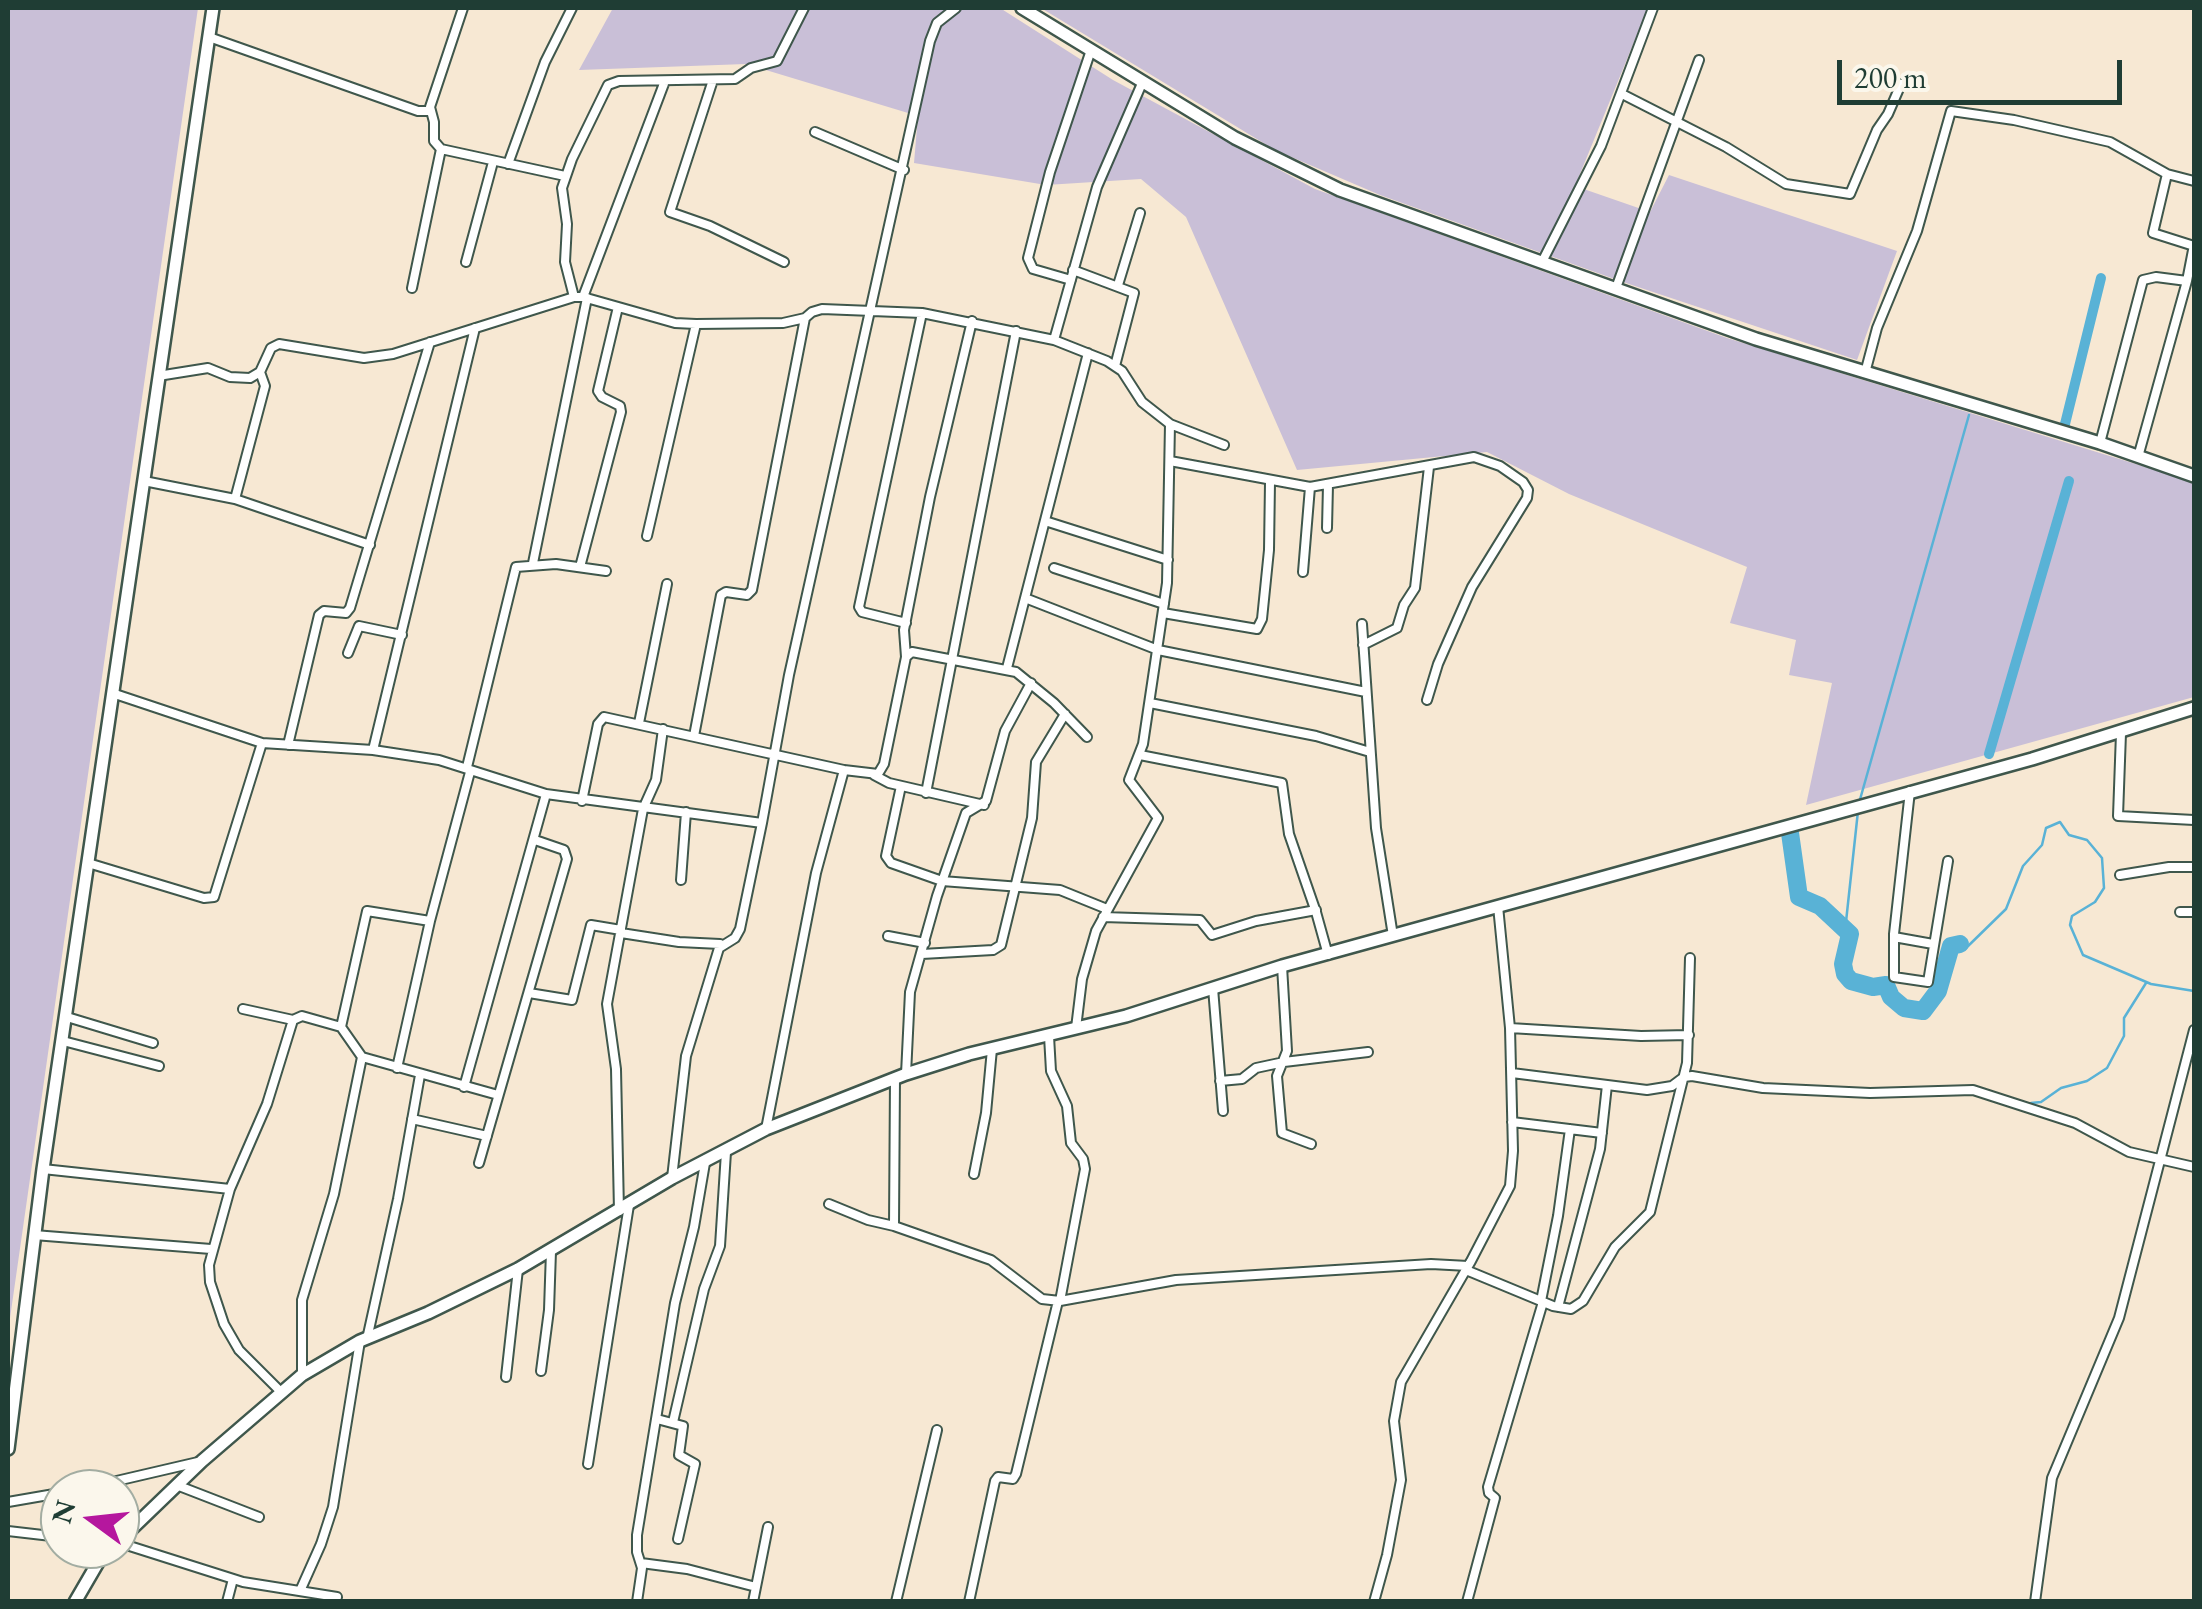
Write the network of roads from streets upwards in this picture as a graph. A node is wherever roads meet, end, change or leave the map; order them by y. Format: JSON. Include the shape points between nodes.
{"nodes":[{"id":1,"x":214,"y":8,"type":"edge"},
{"id":2,"x":464,"y":8,"type":"edge"},
{"id":3,"x":572,"y":8,"type":"edge"},
{"id":4,"x":804,"y":8,"type":"edge"},
{"id":5,"x":956,"y":8,"type":"edge"},
{"id":6,"x":1022,"y":8,"type":"edge"},
{"id":7,"x":1653,"y":8,"type":"edge"},
{"id":8,"x":209,"y":36,"type":"junction"},
{"id":9,"x":1091,"y":50,"type":"junction"},
{"id":10,"x":1699,"y":60,"type":"dead end"},
{"id":11,"x":714,"y":80,"type":"junction"},
{"id":12,"x":664,"y":81,"type":"junction"},
{"id":13,"x":1143,"y":82,"type":"junction"},
{"id":14,"x":1901,"y":84,"type":"dead end"},
{"id":15,"x":1622,"y":94,"type":"junction"},
{"id":16,"x":429,"y":112,"type":"junction"},
{"id":17,"x":1676,"y":122,"type":"junction"},
{"id":18,"x":815,"y":132,"type":"dead end"},
{"id":19,"x":441,"y":150,"type":"junction"},
{"id":20,"x":492,"y":162,"type":"junction"},
{"id":21,"x":508,"y":164,"type":"junction"},
{"id":22,"x":904,"y":170,"type":"junction"},
{"id":23,"x":2166,"y":174,"type":"junction"},
{"id":24,"x":565,"y":176,"type":"junction"},
{"id":25,"x":2194,"y":181,"type":"edge"},
{"id":26,"x":1140,"y":212,"type":"dead end"},
{"id":27,"x":2194,"y":245,"type":"edge"},
{"id":28,"x":466,"y":262,"type":"dead end"},
{"id":29,"x":784,"y":262,"type":"dead end"},
{"id":30,"x":1542,"y":262,"type":"junction"},
{"id":31,"x":1072,"y":275,"type":"junction"},
{"id":32,"x":2187,"y":281,"type":"junction"},
{"id":33,"x":1118,"y":285,"type":"junction"},
{"id":34,"x":412,"y":288,"type":"dead end"},
{"id":35,"x":1616,"y":288,"type":"junction"},
{"id":36,"x":582,"y":298,"type":"junction"},
{"id":37,"x":618,"y":307,"type":"junction"},
{"id":38,"x":871,"y":310,"type":"junction"},
{"id":39,"x":922,"y":313,"type":"junction"},
{"id":40,"x":805,"y":318,"type":"junction"},
{"id":41,"x":972,"y":321,"type":"junction"},
{"id":42,"x":696,"y":324,"type":"junction"},
{"id":43,"x":475,"y":328,"type":"junction"},
{"id":44,"x":1016,"y":331,"type":"junction"},
{"id":45,"x":1054,"y":340,"type":"junction"},
{"id":46,"x":430,"y":342,"type":"junction"},
{"id":47,"x":1088,"y":352,"type":"junction"},
{"id":48,"x":1115,"y":366,"type":"junction"},
{"id":49,"x":260,"y":372,"type":"junction"},
{"id":50,"x":1864,"y":373,"type":"junction"},
{"id":51,"x":158,"y":376,"type":"junction"},
{"id":52,"x":1170,"y":424,"type":"junction"},
{"id":53,"x":2100,"y":442,"type":"junction"},
{"id":54,"x":1224,"y":445,"type":"dead end"},
{"id":55,"x":2138,"y":457,"type":"junction"},
{"id":56,"x":1170,"y":462,"type":"junction"},
{"id":57,"x":1429,"y":467,"type":"junction"},
{"id":58,"x":2194,"y":476,"type":"edge"},
{"id":59,"x":144,"y":481,"type":"junction"},
{"id":60,"x":1270,"y":482,"type":"junction"},
{"id":61,"x":1328,"y":485,"type":"junction"},
{"id":62,"x":1310,"y":487,"type":"junction"},
{"id":63,"x":235,"y":499,"type":"junction"},
{"id":64,"x":1045,"y":520,"type":"junction"},
{"id":65,"x":1327,"y":528,"type":"dead end"},
{"id":66,"x":647,"y":536,"type":"dead end"},
{"id":67,"x":370,"y":544,"type":"junction"},
{"id":68,"x":1168,"y":560,"type":"junction"},
{"id":69,"x":533,"y":563,"type":"junction"},
{"id":70,"x":580,"y":568,"type":"junction"},
{"id":71,"x":1054,"y":568,"type":"dead end"},
{"id":72,"x":606,"y":571,"type":"dead end"},
{"id":73,"x":1303,"y":572,"type":"dead end"},
{"id":74,"x":667,"y":584,"type":"dead end"},
{"id":75,"x":1025,"y":598,"type":"junction"},
{"id":76,"x":1164,"y":609,"type":"junction"},
{"id":77,"x":906,"y":623,"type":"junction"},
{"id":78,"x":1362,"y":624,"type":"dead end"},
{"id":79,"x":402,"y":636,"type":"junction"},
{"id":80,"x":1364,"y":646,"type":"junction"},
{"id":81,"x":1158,"y":650,"type":"junction"},
{"id":82,"x":348,"y":653,"type":"dead end"},
{"id":83,"x":906,"y":656,"type":"junction"},
{"id":84,"x":952,"y":658,"type":"junction"},
{"id":85,"x":1007,"y":668,"type":"junction"},
{"id":86,"x":1031,"y":682,"type":"junction"},
{"id":87,"x":112,"y":692,"type":"junction"},
{"id":88,"x":1366,"y":692,"type":"junction"},
{"id":89,"x":1427,"y":700,"type":"dead end"},
{"id":90,"x":1150,"y":703,"type":"junction"},
{"id":91,"x":2194,"y":708,"type":"edge"},
{"id":92,"x":1065,"y":714,"type":"junction"},
{"id":93,"x":638,"y":724,"type":"junction"},
{"id":94,"x":662,"y":729,"type":"junction"},
{"id":95,"x":2121,"y":733,"type":"junction"},
{"id":96,"x":694,"y":736,"type":"junction"},
{"id":97,"x":1087,"y":737,"type":"dead end"},
{"id":98,"x":262,"y":742,"type":"junction"},
{"id":99,"x":288,"y":745,"type":"junction"},
{"id":100,"x":373,"y":750,"type":"junction"},
{"id":101,"x":1370,"y":752,"type":"junction"},
{"id":102,"x":774,"y":754,"type":"junction"},
{"id":103,"x":1140,"y":755,"type":"junction"},
{"id":104,"x":469,"y":769,"type":"junction"},
{"id":105,"x":844,"y":770,"type":"junction"},
{"id":106,"x":874,"y":775,"type":"junction"},
{"id":107,"x":901,"y":786,"type":"junction"},
{"id":108,"x":1910,"y":791,"type":"junction"},
{"id":109,"x":926,"y":793,"type":"junction"},
{"id":110,"x":546,"y":794,"type":"junction"},
{"id":111,"x":582,"y":801,"type":"junction"},
{"id":112,"x":984,"y":805,"type":"junction"},
{"id":113,"x":643,"y":809,"type":"junction"},
{"id":114,"x":686,"y":812,"type":"junction"},
{"id":115,"x":2194,"y":820,"type":"edge"},
{"id":116,"x":762,"y":823,"type":"junction"},
{"id":117,"x":535,"y":840,"type":"junction"},
{"id":118,"x":1948,"y":861,"type":"dead end"},
{"id":119,"x":88,"y":863,"type":"junction"},
{"id":120,"x":2194,"y":866,"type":"edge"},
{"id":121,"x":2120,"y":876,"type":"dead end"},
{"id":122,"x":680,"y":880,"type":"dead end"},
{"id":123,"x":942,"y":881,"type":"junction"},
{"id":124,"x":1015,"y":885,"type":"junction"},
{"id":125,"x":1498,"y":906,"type":"junction"},
{"id":126,"x":1316,"y":910,"type":"junction"},
{"id":127,"x":2180,"y":912,"type":"dead end"},
{"id":128,"x":2194,"y":912,"type":"edge"},
{"id":129,"x":1105,"y":913,"type":"junction"},
{"id":130,"x":430,"y":922,"type":"junction"},
{"id":131,"x":621,"y":931,"type":"junction"},
{"id":132,"x":888,"y":936,"type":"dead end"},
{"id":133,"x":1393,"y":936,"type":"junction"},
{"id":134,"x":1894,"y":938,"type":"junction"},
{"id":135,"x":925,"y":943,"type":"junction"},
{"id":136,"x":721,"y":944,"type":"junction"},
{"id":137,"x":1933,"y":944,"type":"junction"},
{"id":138,"x":922,"y":954,"type":"junction"},
{"id":139,"x":1328,"y":955,"type":"junction"},
{"id":140,"x":1690,"y":958,"type":"dead end"},
{"id":141,"x":1282,"y":966,"type":"junction"},
{"id":142,"x":1213,"y":988,"type":"junction"},
{"id":143,"x":530,"y":992,"type":"junction"},
{"id":144,"x":243,"y":1009,"type":"dead end"},
{"id":145,"x":66,"y":1017,"type":"junction"},
{"id":146,"x":292,"y":1020,"type":"junction"},
{"id":147,"x":341,"y":1027,"type":"junction"},
{"id":148,"x":1076,"y":1028,"type":"junction"},
{"id":149,"x":1510,"y":1028,"type":"junction"},
{"id":150,"x":2194,"y":1030,"type":"edge"},
{"id":151,"x":1690,"y":1035,"type":"junction"},
{"id":152,"x":1049,"y":1036,"type":"junction"},
{"id":153,"x":63,"y":1041,"type":"junction"},
{"id":154,"x":153,"y":1043,"type":"dead end"},
{"id":155,"x":992,"y":1049,"type":"junction"},
{"id":156,"x":1368,"y":1052,"type":"dead end"},
{"id":157,"x":362,"y":1057,"type":"junction"},
{"id":158,"x":1284,"y":1062,"type":"junction"},
{"id":159,"x":159,"y":1066,"type":"dead end"},
{"id":160,"x":397,"y":1068,"type":"junction"},
{"id":161,"x":1512,"y":1073,"type":"junction"},
{"id":162,"x":420,"y":1075,"type":"junction"},
{"id":163,"x":901,"y":1076,"type":"junction"},
{"id":164,"x":1684,"y":1077,"type":"junction"},
{"id":165,"x":1220,"y":1081,"type":"junction"},
{"id":166,"x":1607,"y":1085,"type":"junction"},
{"id":167,"x":464,"y":1087,"type":"junction"},
{"id":168,"x":498,"y":1095,"type":"junction"},
{"id":169,"x":1222,"y":1111,"type":"dead end"},
{"id":170,"x":412,"y":1120,"type":"junction"},
{"id":171,"x":1512,"y":1122,"type":"junction"},
{"id":172,"x":1570,"y":1129,"type":"junction"},
{"id":173,"x":766,"y":1130,"type":"junction"},
{"id":174,"x":1602,"y":1133,"type":"junction"},
{"id":175,"x":486,"y":1136,"type":"junction"},
{"id":176,"x":1312,"y":1144,"type":"dead end"},
{"id":177,"x":726,"y":1152,"type":"junction"},
{"id":178,"x":2160,"y":1162,"type":"junction"},
{"id":179,"x":705,"y":1163,"type":"junction"},
{"id":180,"x":478,"y":1164,"type":"dead end"},
{"id":181,"x":2194,"y":1167,"type":"edge"},
{"id":182,"x":43,"y":1169,"type":"junction"},
{"id":183,"x":974,"y":1174,"type":"dead end"},
{"id":184,"x":672,"y":1178,"type":"junction"},
{"id":185,"x":230,"y":1189,"type":"junction"},
{"id":186,"x":829,"y":1204,"type":"dead end"},
{"id":187,"x":624,"y":1208,"type":"junction"},
{"id":188,"x":894,"y":1226,"type":"junction"},
{"id":189,"x":34,"y":1235,"type":"junction"},
{"id":190,"x":211,"y":1249,"type":"junction"},
{"id":191,"x":550,"y":1251,"type":"junction"},
{"id":192,"x":1467,"y":1268,"type":"junction"},
{"id":193,"x":518,"y":1269,"type":"junction"},
{"id":194,"x":1059,"y":1301,"type":"junction"},
{"id":195,"x":1542,"y":1301,"type":"junction"},
{"id":196,"x":1558,"y":1308,"type":"junction"},
{"id":197,"x":363,"y":1340,"type":"junction"},
{"id":198,"x":541,"y":1371,"type":"dead end"},
{"id":199,"x":302,"y":1375,"type":"junction"},
{"id":200,"x":506,"y":1377,"type":"dead end"},
{"id":201,"x":281,"y":1392,"type":"junction"},
{"id":202,"x":657,"y":1419,"type":"junction"},
{"id":203,"x":672,"y":1422,"type":"junction"},
{"id":204,"x":938,"y":1430,"type":"dead end"},
{"id":205,"x":8,"y":1449,"type":"edge"},
{"id":206,"x":202,"y":1462,"type":"junction"},
{"id":207,"x":588,"y":1464,"type":"dead end"},
{"id":208,"x":140,"y":1476,"type":"edge"},
{"id":209,"x":179,"y":1486,"type":"junction"},
{"id":210,"x":40,"y":1496,"type":"edge"},
{"id":211,"x":8,"y":1502,"type":"edge"},
{"id":212,"x":260,"y":1517,"type":"dead end"},
{"id":213,"x":140,"y":1523,"type":"edge"},
{"id":214,"x":768,"y":1527,"type":"dead end"},
{"id":215,"x":8,"y":1530,"type":"edge"},
{"id":216,"x":40,"y":1534,"type":"edge"},
{"id":217,"x":678,"y":1539,"type":"dead end"},
{"id":218,"x":140,"y":1549,"type":"edge"},
{"id":219,"x":641,"y":1563,"type":"junction"},
{"id":220,"x":95,"y":1569,"type":"edge"},
{"id":221,"x":233,"y":1579,"type":"junction"},
{"id":222,"x":756,"y":1586,"type":"junction"},
{"id":223,"x":300,"y":1591,"type":"junction"},
{"id":224,"x":337,"y":1596,"type":"dead end"},
{"id":225,"x":75,"y":1602,"type":"edge"},
{"id":226,"x":227,"y":1602,"type":"edge"},
{"id":227,"x":637,"y":1602,"type":"edge"},
{"id":228,"x":753,"y":1602,"type":"edge"},
{"id":229,"x":896,"y":1602,"type":"edge"},
{"id":230,"x":968,"y":1602,"type":"edge"},
{"id":231,"x":1374,"y":1602,"type":"edge"},
{"id":232,"x":1467,"y":1602,"type":"edge"},
{"id":233,"x":2035,"y":1602,"type":"edge"}],
"edges":[{"from":1,"to":8,"type":"street"},
{"from":2,"to":16,"type":"street"},
{"from":3,"to":21,"type":"street"},
{"from":4,"to":11,"type":"street","via":[[777,60],[735,79]]},
{"from":5,"to":22,"type":"street","via":[[932,33]]},
{"from":6,"to":9,"type":"street"},
{"from":7,"to":15,"type":"street"},
{"from":8,"to":16,"type":"street"},
{"from":8,"to":51,"type":"street"},
{"from":9,"to":13,"type":"street"},
{"from":9,"to":31,"type":"street","via":[[1028,258],[1033,268]]},
{"from":10,"to":17,"type":"street"},
{"from":11,"to":12,"type":"street"},
{"from":11,"to":29,"type":"street","via":[[670,212]]},
{"from":12,"to":24,"type":"street","via":[[611,82]]},
{"from":12,"to":36,"type":"street"},
{"from":13,"to":30,"type":"street","via":[[1340,190]]},
{"from":13,"to":31,"type":"street","via":[[1098,186]]},
{"from":14,"to":17,"type":"street","via":[[1850,194],[1786,184]]},
{"from":15,"to":17,"type":"street"},
{"from":15,"to":30,"type":"street"},
{"from":16,"to":19,"type":"street"},
{"from":17,"to":35,"type":"street"},
{"from":18,"to":22,"type":"street"},
{"from":19,"to":20,"type":"street"},
{"from":19,"to":34,"type":"street"},
{"from":20,"to":21,"type":"street"},
{"from":20,"to":28,"type":"street"},
{"from":21,"to":24,"type":"street"},
{"from":22,"to":38,"type":"street"},
{"from":23,"to":25,"type":"street"},
{"from":23,"to":27,"type":"street","via":[[2153,232]]},
{"from":23,"to":50,"type":"street","via":[[2096,137],[1951,111],[1925,207]]},
{"from":24,"to":36,"type":"street","via":[[566,262]]},
{"from":26,"to":33,"type":"street"},
{"from":27,"to":32,"type":"street"},
{"from":30,"to":35,"type":"street"},
{"from":31,"to":33,"type":"street"},
{"from":31,"to":45,"type":"street"},
{"from":32,"to":53,"type":"street","via":[[2143,280]]},
{"from":32,"to":55,"type":"street"},
{"from":33,"to":48,"type":"street","via":[[1134,293]]},
{"from":35,"to":50,"type":"street"},
{"from":36,"to":37,"type":"street"},
{"from":36,"to":43,"type":"street"},
{"from":36,"to":69,"type":"street"},
{"from":37,"to":42,"type":"street"},
{"from":37,"to":70,"type":"street","via":[[598,391],[621,409]]},
{"from":38,"to":39,"type":"street"},
{"from":38,"to":40,"type":"street","via":[[816,310]]},
{"from":38,"to":102,"type":"street"},
{"from":39,"to":41,"type":"street"},
{"from":39,"to":77,"type":"street","via":[[859,607]]},
{"from":40,"to":42,"type":"street"},
{"from":40,"to":96,"type":"street","via":[[752,590],[722,595]]},
{"from":41,"to":44,"type":"street"},
{"from":41,"to":77,"type":"street"},
{"from":42,"to":66,"type":"street"},
{"from":43,"to":46,"type":"street"},
{"from":43,"to":79,"type":"street"},
{"from":44,"to":45,"type":"street"},
{"from":44,"to":84,"type":"street"},
{"from":45,"to":47,"type":"street"},
{"from":46,"to":49,"type":"street","via":[[364,358],[274,344]]},
{"from":46,"to":67,"type":"street"},
{"from":47,"to":48,"type":"street"},
{"from":47,"to":64,"type":"street"},
{"from":48,"to":52,"type":"street","via":[[1142,402]]},
{"from":49,"to":51,"type":"street","via":[[240,379],[200,368]]},
{"from":49,"to":63,"type":"street","via":[[264,386]]},
{"from":50,"to":53,"type":"street"},
{"from":51,"to":59,"type":"street"},
{"from":52,"to":54,"type":"street"},
{"from":52,"to":56,"type":"street"},
{"from":53,"to":55,"type":"street"},
{"from":55,"to":58,"type":"street"},
{"from":56,"to":60,"type":"street"},
{"from":56,"to":68,"type":"street"},
{"from":57,"to":61,"type":"street"},
{"from":57,"to":80,"type":"street","via":[[1416,588],[1397,628]]},
{"from":57,"to":89,"type":"street","via":[[1481,458],[1528,490],[1472,587]]},
{"from":59,"to":63,"type":"street"},
{"from":59,"to":87,"type":"street"},
{"from":60,"to":62,"type":"street"},
{"from":60,"to":76,"type":"street","via":[[1257,629]]},
{"from":61,"to":62,"type":"street"},
{"from":61,"to":65,"type":"street"},
{"from":62,"to":73,"type":"street"},
{"from":63,"to":67,"type":"street"},
{"from":64,"to":68,"type":"street"},
{"from":64,"to":75,"type":"street"},
{"from":67,"to":99,"type":"street","via":[[348,611],[320,615]]},
{"from":68,"to":76,"type":"street"},
{"from":69,"to":70,"type":"street"},
{"from":69,"to":104,"type":"street","via":[[514,570]]},
{"from":70,"to":72,"type":"street"},
{"from":71,"to":76,"type":"street"},
{"from":74,"to":93,"type":"street"},
{"from":75,"to":81,"type":"street"},
{"from":75,"to":85,"type":"street"},
{"from":76,"to":81,"type":"street"},
{"from":77,"to":83,"type":"street"},
{"from":78,"to":80,"type":"street"},
{"from":79,"to":82,"type":"street","via":[[359,626]]},
{"from":79,"to":100,"type":"street"},
{"from":80,"to":88,"type":"street"},
{"from":81,"to":88,"type":"street"},
{"from":81,"to":90,"type":"street"},
{"from":83,"to":84,"type":"street"},
{"from":83,"to":106,"type":"street","via":[[884,764]]},
{"from":84,"to":85,"type":"street"},
{"from":84,"to":109,"type":"street"},
{"from":85,"to":86,"type":"street"},
{"from":86,"to":92,"type":"street"},
{"from":86,"to":112,"type":"street","via":[[1005,731]]},
{"from":87,"to":98,"type":"street"},
{"from":87,"to":119,"type":"street"},
{"from":88,"to":101,"type":"street"},
{"from":90,"to":101,"type":"street"},
{"from":90,"to":103,"type":"street"},
{"from":91,"to":95,"type":"street"},
{"from":92,"to":97,"type":"street"},
{"from":92,"to":124,"type":"street","via":[[1036,762],[1032,818]]},
{"from":93,"to":94,"type":"street"},
{"from":93,"to":111,"type":"street","via":[[601,718]]},
{"from":94,"to":96,"type":"street"},
{"from":94,"to":113,"type":"street","via":[[656,780]]},
{"from":95,"to":108,"type":"street"},
{"from":95,"to":115,"type":"street","via":[[2118,816]]},
{"from":96,"to":102,"type":"street"},
{"from":98,"to":99,"type":"street"},
{"from":98,"to":119,"type":"street","via":[[214,897]]},
{"from":99,"to":100,"type":"street"},
{"from":100,"to":104,"type":"street"},
{"from":101,"to":133,"type":"street"},
{"from":102,"to":105,"type":"street"},
{"from":102,"to":116,"type":"street"},
{"from":103,"to":126,"type":"street","via":[[1282,783],[1288,834]]},
{"from":103,"to":129,"type":"street","via":[[1130,784],[1158,818]]},
{"from":104,"to":110,"type":"street"},
{"from":104,"to":130,"type":"street"},
{"from":105,"to":106,"type":"street"},
{"from":105,"to":173,"type":"street","via":[[818,864]]},
{"from":106,"to":107,"type":"street"},
{"from":107,"to":109,"type":"street"},
{"from":107,"to":123,"type":"street","via":[[887,860]]},
{"from":108,"to":125,"type":"street"},
{"from":108,"to":134,"type":"street"},
{"from":109,"to":112,"type":"street"},
{"from":110,"to":111,"type":"street"},
{"from":110,"to":117,"type":"street"},
{"from":111,"to":113,"type":"street"},
{"from":112,"to":123,"type":"street","via":[[966,814]]},
{"from":113,"to":114,"type":"street"},
{"from":113,"to":131,"type":"street"},
{"from":114,"to":116,"type":"street"},
{"from":114,"to":122,"type":"street"},
{"from":116,"to":136,"type":"street","via":[[740,929]]},
{"from":117,"to":143,"type":"street","via":[[567,854]]},
{"from":117,"to":167,"type":"street"},
{"from":118,"to":137,"type":"street"},
{"from":119,"to":145,"type":"street"},
{"from":120,"to":121,"type":"street"},
{"from":123,"to":124,"type":"street"},
{"from":123,"to":135,"type":"street"},
{"from":124,"to":129,"type":"street","via":[[1060,890]]},
{"from":124,"to":138,"type":"street","via":[[998,948]]},
{"from":125,"to":133,"type":"street"},
{"from":125,"to":149,"type":"street"},
{"from":126,"to":129,"type":"street","via":[[1212,935],[1200,920]]},
{"from":126,"to":139,"type":"street"},
{"from":127,"to":128,"type":"street"},
{"from":129,"to":148,"type":"street","via":[[1082,979]]},
{"from":130,"to":147,"type":"street","via":[[368,912]]},
{"from":130,"to":160,"type":"street"},
{"from":131,"to":136,"type":"street"},
{"from":131,"to":143,"type":"street","via":[[591,925],[570,1001]]},
{"from":131,"to":187,"type":"street","via":[[606,1004]]},
{"from":132,"to":135,"type":"street"},
{"from":133,"to":139,"type":"street"},
{"from":134,"to":137,"type":"street"},
{"from":134,"to":137,"type":"street","via":[[1893,976],[1923,984]]},
{"from":135,"to":138,"type":"street"},
{"from":136,"to":184,"type":"street","via":[[686,1056]]},
{"from":138,"to":163,"type":"street","via":[[910,992]]},
{"from":139,"to":141,"type":"street"},
{"from":140,"to":151,"type":"street"},
{"from":141,"to":142,"type":"street"},
{"from":141,"to":158,"type":"street"},
{"from":142,"to":148,"type":"street"},
{"from":142,"to":165,"type":"street"},
{"from":143,"to":168,"type":"street"},
{"from":144,"to":146,"type":"street"},
{"from":145,"to":153,"type":"street"},
{"from":145,"to":154,"type":"street"},
{"from":146,"to":147,"type":"street","via":[[302,1016]]},
{"from":146,"to":185,"type":"street","via":[[267,1104]]},
{"from":147,"to":157,"type":"street"},
{"from":148,"to":152,"type":"street"},
{"from":149,"to":151,"type":"street"},
{"from":149,"to":161,"type":"street"},
{"from":150,"to":178,"type":"street"},
{"from":151,"to":164,"type":"street"},
{"from":152,"to":155,"type":"street"},
{"from":152,"to":194,"type":"street","via":[[1051,1071],[1085,1169]]},
{"from":153,"to":159,"type":"street"},
{"from":153,"to":182,"type":"street"},
{"from":155,"to":163,"type":"street"},
{"from":155,"to":183,"type":"street"},
{"from":156,"to":158,"type":"street"},
{"from":157,"to":160,"type":"street"},
{"from":157,"to":199,"type":"street","via":[[334,1194],[302,1300]]},
{"from":158,"to":165,"type":"street"},
{"from":158,"to":176,"type":"street","via":[[1277,1076],[1282,1133]]},
{"from":160,"to":162,"type":"street"},
{"from":161,"to":166,"type":"street"},
{"from":161,"to":171,"type":"street"},
{"from":162,"to":167,"type":"street"},
{"from":162,"to":170,"type":"street"},
{"from":163,"to":173,"type":"street"},
{"from":163,"to":188,"type":"street"},
{"from":164,"to":166,"type":"street","via":[[1662,1090]]},
{"from":164,"to":178,"type":"street","via":[[1870,1093],[1973,1090],[2075,1123]]},
{"from":164,"to":196,"type":"street","via":[[1650,1212],[1607,1257],[1583,1301]]},
{"from":165,"to":169,"type":"street"},
{"from":166,"to":174,"type":"street"},
{"from":167,"to":168,"type":"street"},
{"from":168,"to":175,"type":"street"},
{"from":170,"to":175,"type":"street"},
{"from":170,"to":197,"type":"street"},
{"from":171,"to":172,"type":"street"},
{"from":171,"to":192,"type":"street","via":[[1510,1186]]},
{"from":172,"to":174,"type":"street"},
{"from":172,"to":195,"type":"street"},
{"from":173,"to":177,"type":"street"},
{"from":174,"to":196,"type":"street"},
{"from":175,"to":180,"type":"street"},
{"from":177,"to":179,"type":"street"},
{"from":177,"to":203,"type":"street","via":[[720,1246]]},
{"from":178,"to":181,"type":"street"},
{"from":178,"to":233,"type":"street","via":[[2119,1318],[2052,1478]]},
{"from":179,"to":184,"type":"street"},
{"from":179,"to":202,"type":"street"},
{"from":182,"to":185,"type":"street"},
{"from":182,"to":189,"type":"street"},
{"from":184,"to":187,"type":"street"},
{"from":185,"to":190,"type":"street"},
{"from":186,"to":188,"type":"street"},
{"from":187,"to":191,"type":"street"},
{"from":187,"to":207,"type":"street"},
{"from":188,"to":194,"type":"street","via":[[991,1260],[1034,1294]]},
{"from":189,"to":190,"type":"street"},
{"from":189,"to":205,"type":"street"},
{"from":190,"to":201,"type":"street","via":[[210,1282],[224,1324],[239,1350]]},
{"from":191,"to":193,"type":"street"},
{"from":191,"to":198,"type":"street"},
{"from":192,"to":194,"type":"street","via":[[1432,1264],[1176,1280]]},
{"from":192,"to":195,"type":"street"},
{"from":192,"to":231,"type":"street","via":[[1401,1382],[1394,1421],[1402,1480]]},
{"from":193,"to":197,"type":"street"},
{"from":193,"to":200,"type":"street"},
{"from":194,"to":230,"type":"street","via":[[1016,1474],[995,1481]]},
{"from":195,"to":196,"type":"street"},
{"from":195,"to":232,"type":"street","via":[[1488,1487],[1495,1498]]},
{"from":197,"to":199,"type":"street"},
{"from":197,"to":223,"type":"street","via":[[332,1507]]},
{"from":199,"to":201,"type":"street"},
{"from":201,"to":206,"type":"street"},
{"from":202,"to":203,"type":"street"},
{"from":202,"to":219,"type":"street","via":[[637,1535]]},
{"from":203,"to":217,"type":"street","via":[[682,1426],[680,1458],[695,1466]]},
{"from":204,"to":229,"type":"street"},
{"from":206,"to":208,"type":"street"},
{"from":206,"to":209,"type":"street"},
{"from":209,"to":212,"type":"street"},
{"from":209,"to":213,"type":"street"},
{"from":210,"to":211,"type":"street"},
{"from":214,"to":222,"type":"street"},
{"from":215,"to":216,"type":"street"},
{"from":218,"to":221,"type":"street"},
{"from":219,"to":222,"type":"street"},
{"from":219,"to":227,"type":"street"},
{"from":220,"to":225,"type":"street"},
{"from":221,"to":223,"type":"street"},
{"from":221,"to":226,"type":"street"},
{"from":222,"to":228,"type":"street"},
{"from":223,"to":224,"type":"street"}]}
